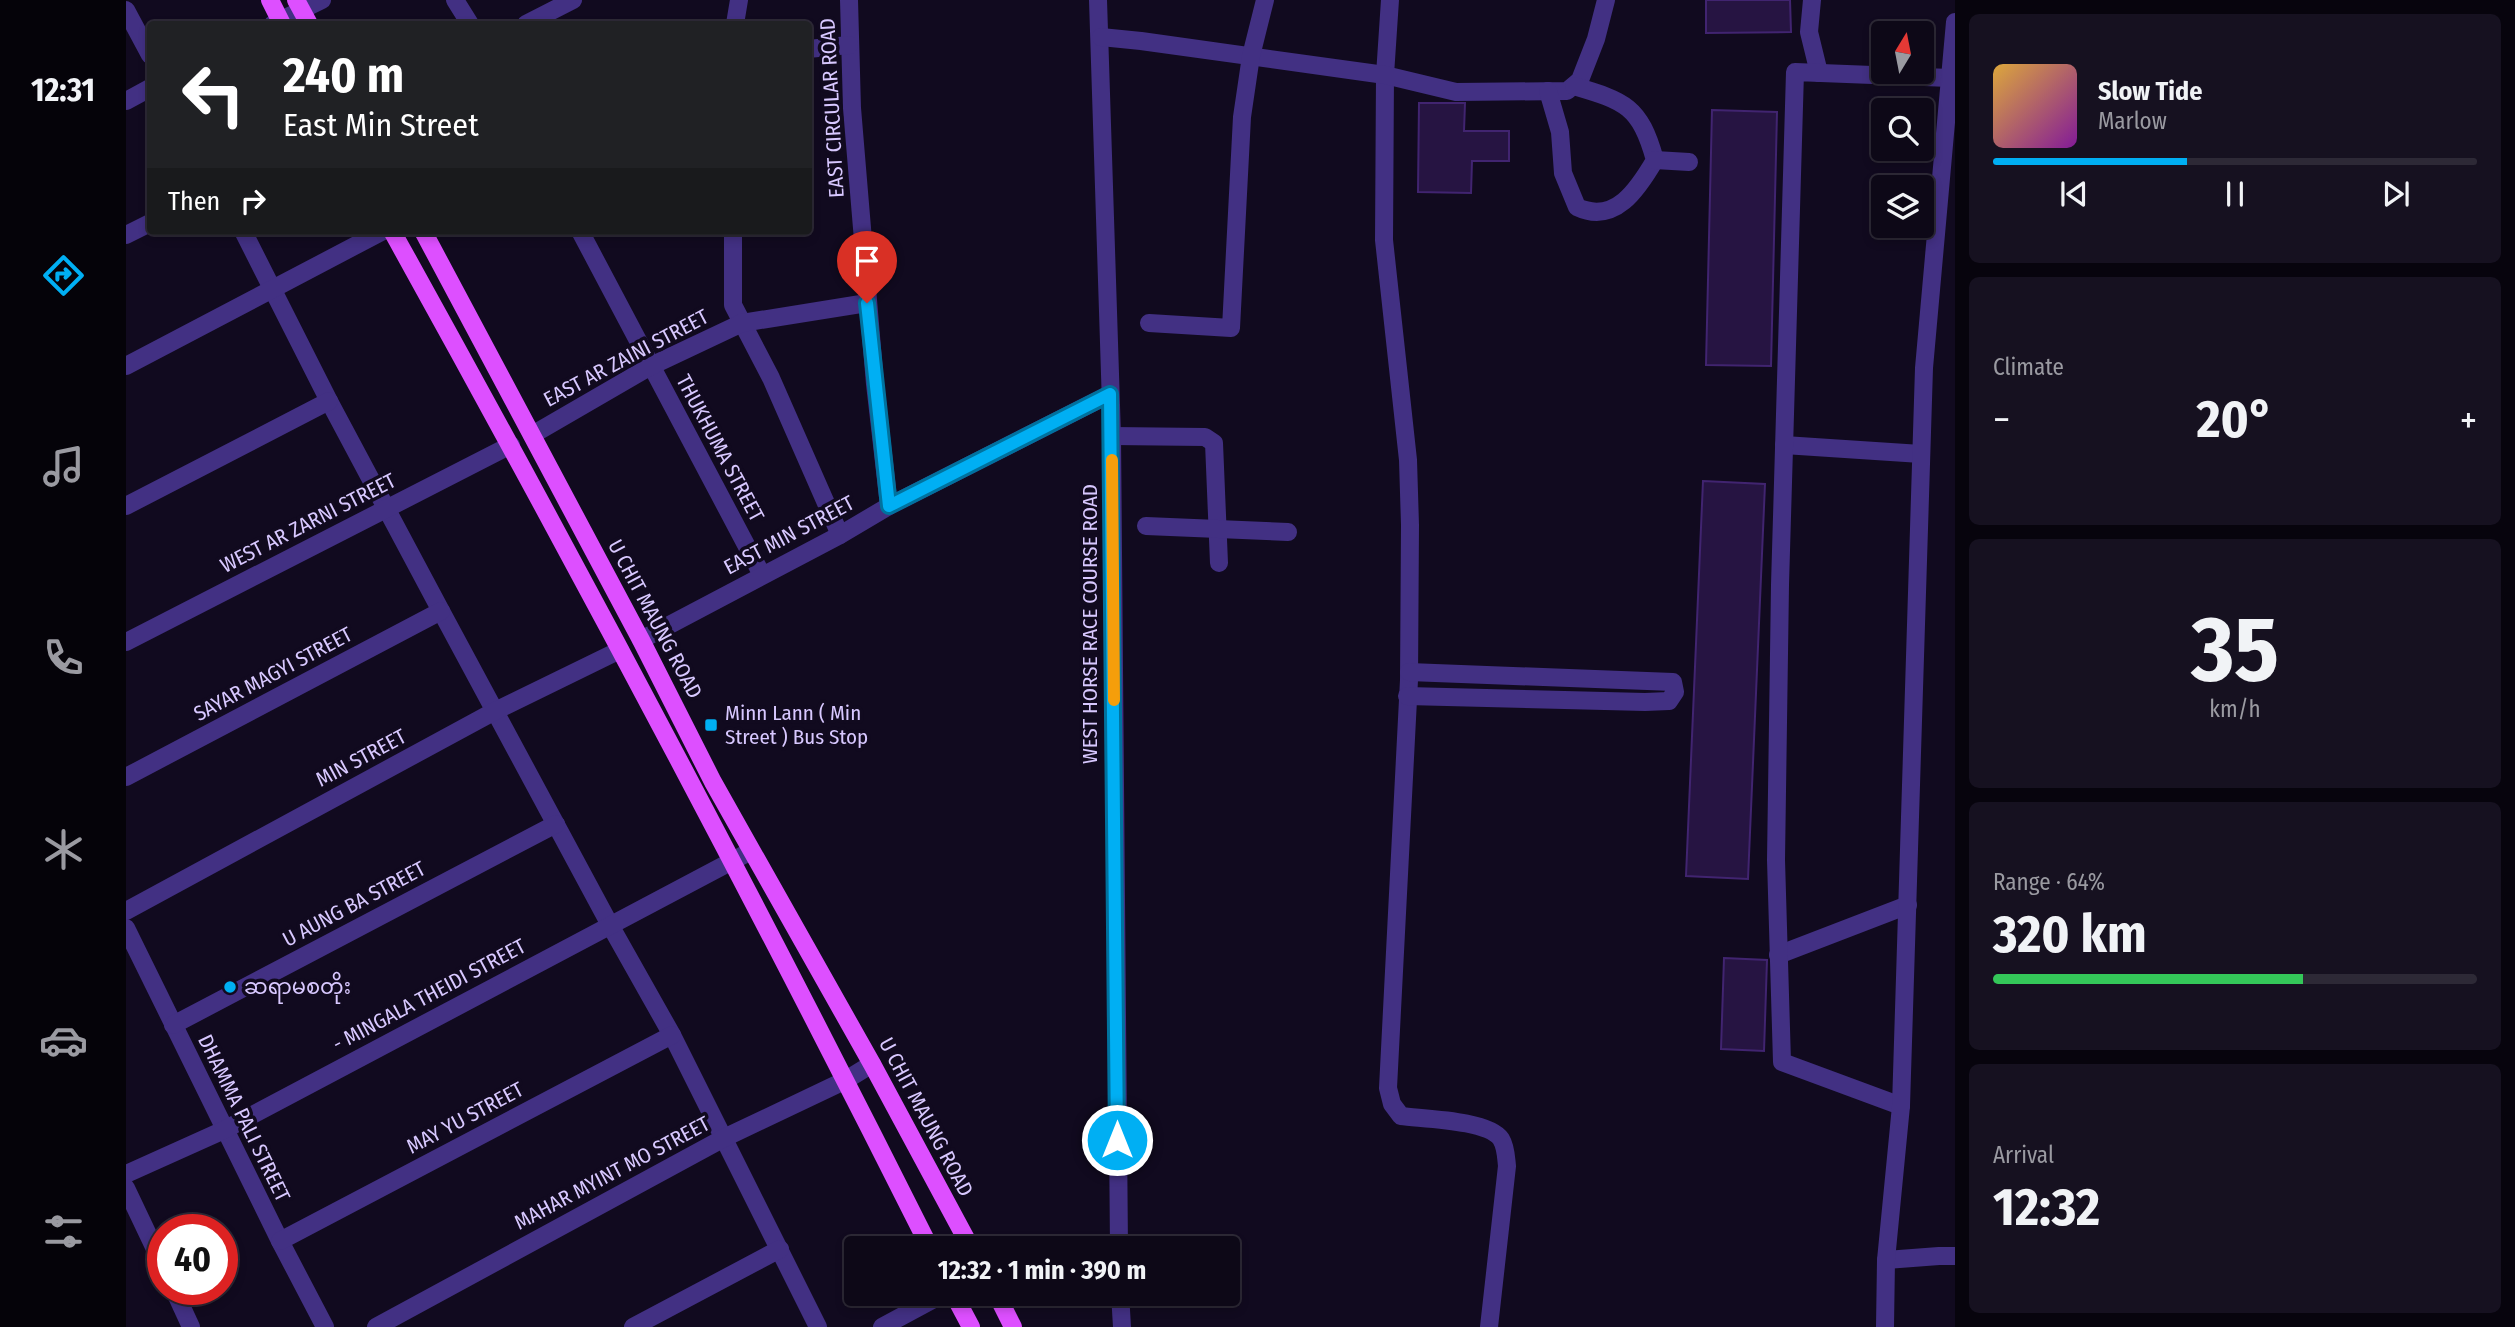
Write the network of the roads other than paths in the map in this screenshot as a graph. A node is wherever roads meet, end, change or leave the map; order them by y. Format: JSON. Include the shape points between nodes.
{"nodes":[{"id":1,"x":270,"y":0,"type":"edge"},
{"id":2,"x":322,"y":0,"type":"edge"},
{"id":3,"x":455,"y":0,"type":"edge"},
{"id":4,"x":573,"y":0,"type":"edge"},
{"id":5,"x":738,"y":0,"type":"edge"},
{"id":6,"x":849,"y":0,"type":"edge"},
{"id":7,"x":1098,"y":0,"type":"edge"},
{"id":8,"x":1265,"y":0,"type":"edge"},
{"id":9,"x":1390,"y":0,"type":"edge"},
{"id":10,"x":1606,"y":0,"type":"edge"},
{"id":11,"x":1812,"y":0,"type":"edge"},
{"id":12,"x":126,"y":10,"type":"edge"},
{"id":13,"x":302,"y":12,"type":"edge"},
{"id":14,"x":278,"y":21,"type":"edge"},
{"id":15,"x":283,"y":21,"type":"edge"},
{"id":16,"x":468,"y":21,"type":"edge"},
{"id":17,"x":532,"y":21,"type":"edge"},
{"id":18,"x":735,"y":21,"type":"edge"},
{"id":19,"x":1955,"y":22,"type":"edge"},
{"id":20,"x":1101,"y":37,"type":"junction"},
{"id":21,"x":849,"y":45,"type":"junction"},
{"id":22,"x":812,"y":48,"type":"edge"},
{"id":23,"x":147,"y":49,"type":"edge"},
{"id":24,"x":1251,"y":56,"type":"junction"},
{"id":25,"x":1819,"y":73,"type":"junction"},
{"id":26,"x":1385,"y":75,"type":"junction"},
{"id":27,"x":1950,"y":78,"type":"junction"},
{"id":28,"x":1574,"y":86,"type":"junction"},
{"id":29,"x":147,"y":90,"type":"edge"},
{"id":30,"x":1548,"y":91,"type":"junction"},
{"id":31,"x":126,"y":101,"type":"edge"},
{"id":32,"x":1655,"y":160,"type":"junction"},
{"id":33,"x":1689,"y":162,"type":"dead end"},
{"id":34,"x":147,"y":224,"type":"edge"},
{"id":35,"x":126,"y":235,"type":"edge"},
{"id":36,"x":245,"y":235,"type":"edge"},
{"id":37,"x":375,"y":235,"type":"edge"},
{"id":38,"x":394,"y":235,"type":"edge"},
{"id":39,"x":425,"y":235,"type":"edge"},
{"id":40,"x":582,"y":235,"type":"edge"},
{"id":41,"x":733,"y":235,"type":"edge"},
{"id":42,"x":274,"y":288,"type":"junction"},
{"id":43,"x":867,"y":303,"type":"junction"},
{"id":44,"x":743,"y":323,"type":"junction"},
{"id":45,"x":1149,"y":323,"type":"dead end"},
{"id":46,"x":126,"y":366,"type":"edge"},
{"id":47,"x":651,"y":366,"type":"junction"},
{"id":48,"x":1110,"y":394,"type":"junction"},
{"id":49,"x":329,"y":401,"type":"junction"},
{"id":50,"x":532,"y":435,"type":"junction"},
{"id":51,"x":1112,"y":436,"type":"junction"},
{"id":52,"x":511,"y":445,"type":"junction"},
{"id":53,"x":1784,"y":445,"type":"junction"},
{"id":54,"x":1921,"y":454,"type":"junction"},
{"id":55,"x":126,"y":506,"type":"edge"},
{"id":56,"x":889,"y":506,"type":"junction"},
{"id":57,"x":387,"y":508,"type":"junction"},
{"id":58,"x":1146,"y":527,"type":"dead end"},
{"id":59,"x":1218,"y":529,"type":"junction"},
{"id":60,"x":1288,"y":532,"type":"dead end"},
{"id":61,"x":840,"y":535,"type":"junction"},
{"id":62,"x":1219,"y":563,"type":"dead end"},
{"id":63,"x":762,"y":575,"type":"junction"},
{"id":64,"x":441,"y":611,"type":"junction"},
{"id":65,"x":641,"y":640,"type":"junction"},
{"id":66,"x":126,"y":642,"type":"edge"},
{"id":67,"x":620,"y":650,"type":"junction"},
{"id":68,"x":1409,"y":672,"type":"junction"},
{"id":69,"x":1407,"y":696,"type":"junction"},
{"id":70,"x":495,"y":712,"type":"junction"},
{"id":71,"x":126,"y":777,"type":"edge"},
{"id":72,"x":556,"y":824,"type":"junction"},
{"id":73,"x":751,"y":851,"type":"junction"},
{"id":74,"x":731,"y":861,"type":"junction"},
{"id":75,"x":1908,"y":905,"type":"junction"},
{"id":76,"x":126,"y":911,"type":"edge"},
{"id":77,"x":610,"y":925,"type":"junction"},
{"id":78,"x":126,"y":928,"type":"edge"},
{"id":79,"x":1778,"y":955,"type":"junction"},
{"id":80,"x":173,"y":1025,"type":"junction"},
{"id":81,"x":673,"y":1035,"type":"junction"},
{"id":82,"x":872,"y":1064,"type":"junction"},
{"id":83,"x":846,"y":1080,"type":"junction"},
{"id":84,"x":1901,"y":1105,"type":"junction"},
{"id":85,"x":224,"y":1130,"type":"junction"},
{"id":86,"x":724,"y":1138,"type":"junction"},
{"id":87,"x":126,"y":1174,"type":"edge"},
{"id":88,"x":126,"y":1188,"type":"edge"},
{"id":89,"x":147,"y":1232,"type":"edge"},
{"id":90,"x":924,"y":1236,"type":"edge"},
{"id":91,"x":965,"y":1236,"type":"edge"},
{"id":92,"x":1119,"y":1236,"type":"edge"},
{"id":93,"x":279,"y":1241,"type":"junction"},
{"id":94,"x":780,"y":1249,"type":"junction"},
{"id":95,"x":1955,"y":1256,"type":"edge"},
{"id":96,"x":1886,"y":1260,"type":"junction"},
{"id":97,"x":181,"y":1305,"type":"edge"},
{"id":98,"x":921,"y":1306,"type":"edge"},
{"id":99,"x":960,"y":1306,"type":"edge"},
{"id":100,"x":1002,"y":1306,"type":"edge"},
{"id":101,"x":1121,"y":1306,"type":"edge"},
{"id":102,"x":191,"y":1327,"type":"edge"},
{"id":103,"x":325,"y":1327,"type":"edge"},
{"id":104,"x":376,"y":1327,"type":"edge"},
{"id":105,"x":633,"y":1327,"type":"edge"},
{"id":106,"x":818,"y":1327,"type":"edge"},
{"id":107,"x":882,"y":1327,"type":"edge"},
{"id":108,"x":971,"y":1327,"type":"edge"},
{"id":109,"x":1013,"y":1327,"type":"edge"},
{"id":110,"x":1122,"y":1327,"type":"edge"},
{"id":111,"x":1489,"y":1327,"type":"edge"},
{"id":112,"x":1885,"y":1327,"type":"edge"}],
"edges":[{"from":1,"to":14,"type":"main road"},
{"from":2,"to":13,"type":"street"},
{"from":3,"to":16,"type":"street"},
{"from":4,"to":17,"type":"street"},
{"from":5,"to":18,"type":"street"},
{"from":6,"to":21,"type":"street","name":"EAST CIRCULAR ROAD"},
{"from":7,"to":20,"type":"street","name":"WEST HORSE RACE COURSE ROAD"},
{"from":8,"to":24,"type":"street"},
{"from":9,"to":26,"type":"street"},
{"from":10,"to":28,"type":"street","via":[[1596,39]]},
{"from":11,"to":25,"type":"street","via":[[1809,32]]},
{"from":12,"to":23,"type":"street"},
{"from":13,"to":15,"type":"street"},
{"from":19,"to":27,"type":"street"},
{"from":20,"to":24,"type":"street"},
{"from":20,"to":48,"type":"street","name":"WEST HORSE RACE COURSE ROAD"},
{"from":21,"to":22,"type":"street"},
{"from":21,"to":43,"type":"street","name":"EAST CIRCULAR ROAD"},
{"from":24,"to":26,"type":"street"},
{"from":24,"to":45,"type":"street","via":[[1242,117],[1231,328]]},
{"from":25,"to":27,"type":"street"},
{"from":25,"to":53,"type":"street","via":[[1795,72]]},
{"from":26,"to":30,"type":"street","via":[[1456,92]]},
{"from":26,"to":68,"type":"street","via":[[1384,240],[1408,460]]},
{"from":27,"to":54,"type":"street","via":[[1924,368]]},
{"from":28,"to":30,"type":"street","via":[[1567,91]]},
{"from":28,"to":32,"type":"street","via":[[1607,96],[1632,111],[1647,133]]},
{"from":29,"to":31,"type":"street"},
{"from":30,"to":32,"type":"street","via":[[1560,132],[1563,173],[1577,207],[1589,213],[1604,212],[1628,199]]},
{"from":32,"to":33,"type":"street"},
{"from":34,"to":35,"type":"street"},
{"from":36,"to":42,"type":"street"},
{"from":37,"to":42,"type":"street"},
{"from":38,"to":52,"type":"main road"},
{"from":39,"to":50,"type":"main road","name":"U CHIT MAUNG ROAD"},
{"from":40,"to":47,"type":"street","name":"THUKHUMA STREET"},
{"from":41,"to":44,"type":"street","via":[[733,305]]},
{"from":42,"to":46,"type":"street"},
{"from":42,"to":49,"type":"street"},
{"from":43,"to":44,"type":"street","name":"EAST AR ZAINI STREET"},
{"from":43,"to":56,"type":"street","name":"EAST CIRCULAR ROAD"},
{"from":44,"to":47,"type":"street","name":"EAST AR ZAINI STREET"},
{"from":44,"to":61,"type":"street"},
{"from":47,"to":50,"type":"street","name":"EAST AR ZAINI STREET"},
{"from":47,"to":63,"type":"street","name":"THUKHUMA STREET"},
{"from":48,"to":51,"type":"street","name":"WEST HORSE RACE COURSE ROAD"},
{"from":48,"to":56,"type":"street","name":"EAST MIN STREET"},
{"from":49,"to":55,"type":"street"},
{"from":49,"to":57,"type":"street"},
{"from":50,"to":65,"type":"main road","name":"U CHIT MAUNG ROAD"},
{"from":51,"to":59,"type":"street","via":[[1211,439]]},
{"from":51,"to":92,"type":"street","name":"WEST HORSE RACE COURSE ROAD"},
{"from":52,"to":57,"type":"street","name":"WEST AR ZARNI STREET"},
{"from":52,"to":67,"type":"main road"},
{"from":53,"to":54,"type":"street"},
{"from":53,"to":79,"type":"street"},
{"from":54,"to":75,"type":"street"},
{"from":56,"to":61,"type":"street","name":"EAST MIN STREET"},
{"from":57,"to":64,"type":"street"},
{"from":57,"to":66,"type":"street","name":"WEST AR ZARNI STREET"},
{"from":58,"to":59,"type":"street"},
{"from":59,"to":60,"type":"street"},
{"from":59,"to":62,"type":"street"},
{"from":61,"to":63,"type":"street","name":"EAST MIN STREET"},
{"from":63,"to":65,"type":"street","name":"EAST MIN STREET"},
{"from":64,"to":70,"type":"street"},
{"from":64,"to":71,"type":"street","name":"SAYAR MAGYI STREET"},
{"from":65,"to":73,"type":"main road","name":"U CHIT MAUNG ROAD"},
{"from":67,"to":70,"type":"street","name":"MIN STREET"},
{"from":67,"to":74,"type":"main road"},
{"from":68,"to":69,"type":"street"},
{"from":68,"to":69,"type":"street","via":[[1673,682],[1675,692],[1669,701],[1645,702]]},
{"from":69,"to":111,"type":"street","via":[[1388,1088],[1401,1116],[1483,1127],[1500,1138],[1507,1166]]},
{"from":70,"to":72,"type":"street"},
{"from":70,"to":76,"type":"street","name":"MIN STREET"},
{"from":72,"to":77,"type":"street"},
{"from":72,"to":80,"type":"street","name":"U AUNG BA STREET"},
{"from":73,"to":74,"type":"street","name":"- MINGALA THEIDI STREET"},
{"from":73,"to":82,"type":"main road","name":"U CHIT MAUNG ROAD"},
{"from":74,"to":77,"type":"street","name":"- MINGALA THEIDI STREET"},
{"from":74,"to":83,"type":"main road"},
{"from":75,"to":79,"type":"street"},
{"from":75,"to":84,"type":"street"},
{"from":77,"to":81,"type":"street"},
{"from":77,"to":85,"type":"street","name":"- MINGALA THEIDI STREET"},
{"from":78,"to":80,"type":"street","name":"DHAMMA PALI STREET"},
{"from":79,"to":84,"type":"street","via":[[1782,1062]]},
{"from":80,"to":85,"type":"street","name":"DHAMMA PALI STREET"},
{"from":81,"to":86,"type":"street"},
{"from":81,"to":93,"type":"street","name":"MAY YU STREET"},
{"from":82,"to":83,"type":"street","name":"MAHAR MYINT MO STREET"},
{"from":82,"to":91,"type":"main road","name":"U CHIT MAUNG ROAD"},
{"from":83,"to":86,"type":"street","name":"MAHAR MYINT MO STREET"},
{"from":83,"to":90,"type":"main road"},
{"from":84,"to":96,"type":"street"},
{"from":85,"to":87,"type":"street","name":"- MINGALA THEIDI STREET"},
{"from":85,"to":93,"type":"street","name":"DHAMMA PALI STREET"},
{"from":86,"to":94,"type":"street"},
{"from":86,"to":104,"type":"street","name":"MAHAR MYINT MO STREET"},
{"from":88,"to":89,"type":"street"},
{"from":93,"to":103,"type":"street","name":"DHAMMA PALI STREET"},
{"from":94,"to":105,"type":"street"},
{"from":94,"to":106,"type":"street"},
{"from":95,"to":96,"type":"street"},
{"from":96,"to":112,"type":"street"},
{"from":97,"to":102,"type":"street"},
{"from":98,"to":107,"type":"street"},
{"from":99,"to":108,"type":"main road"},
{"from":100,"to":109,"type":"main road"},
{"from":101,"to":110,"type":"street"}]}
